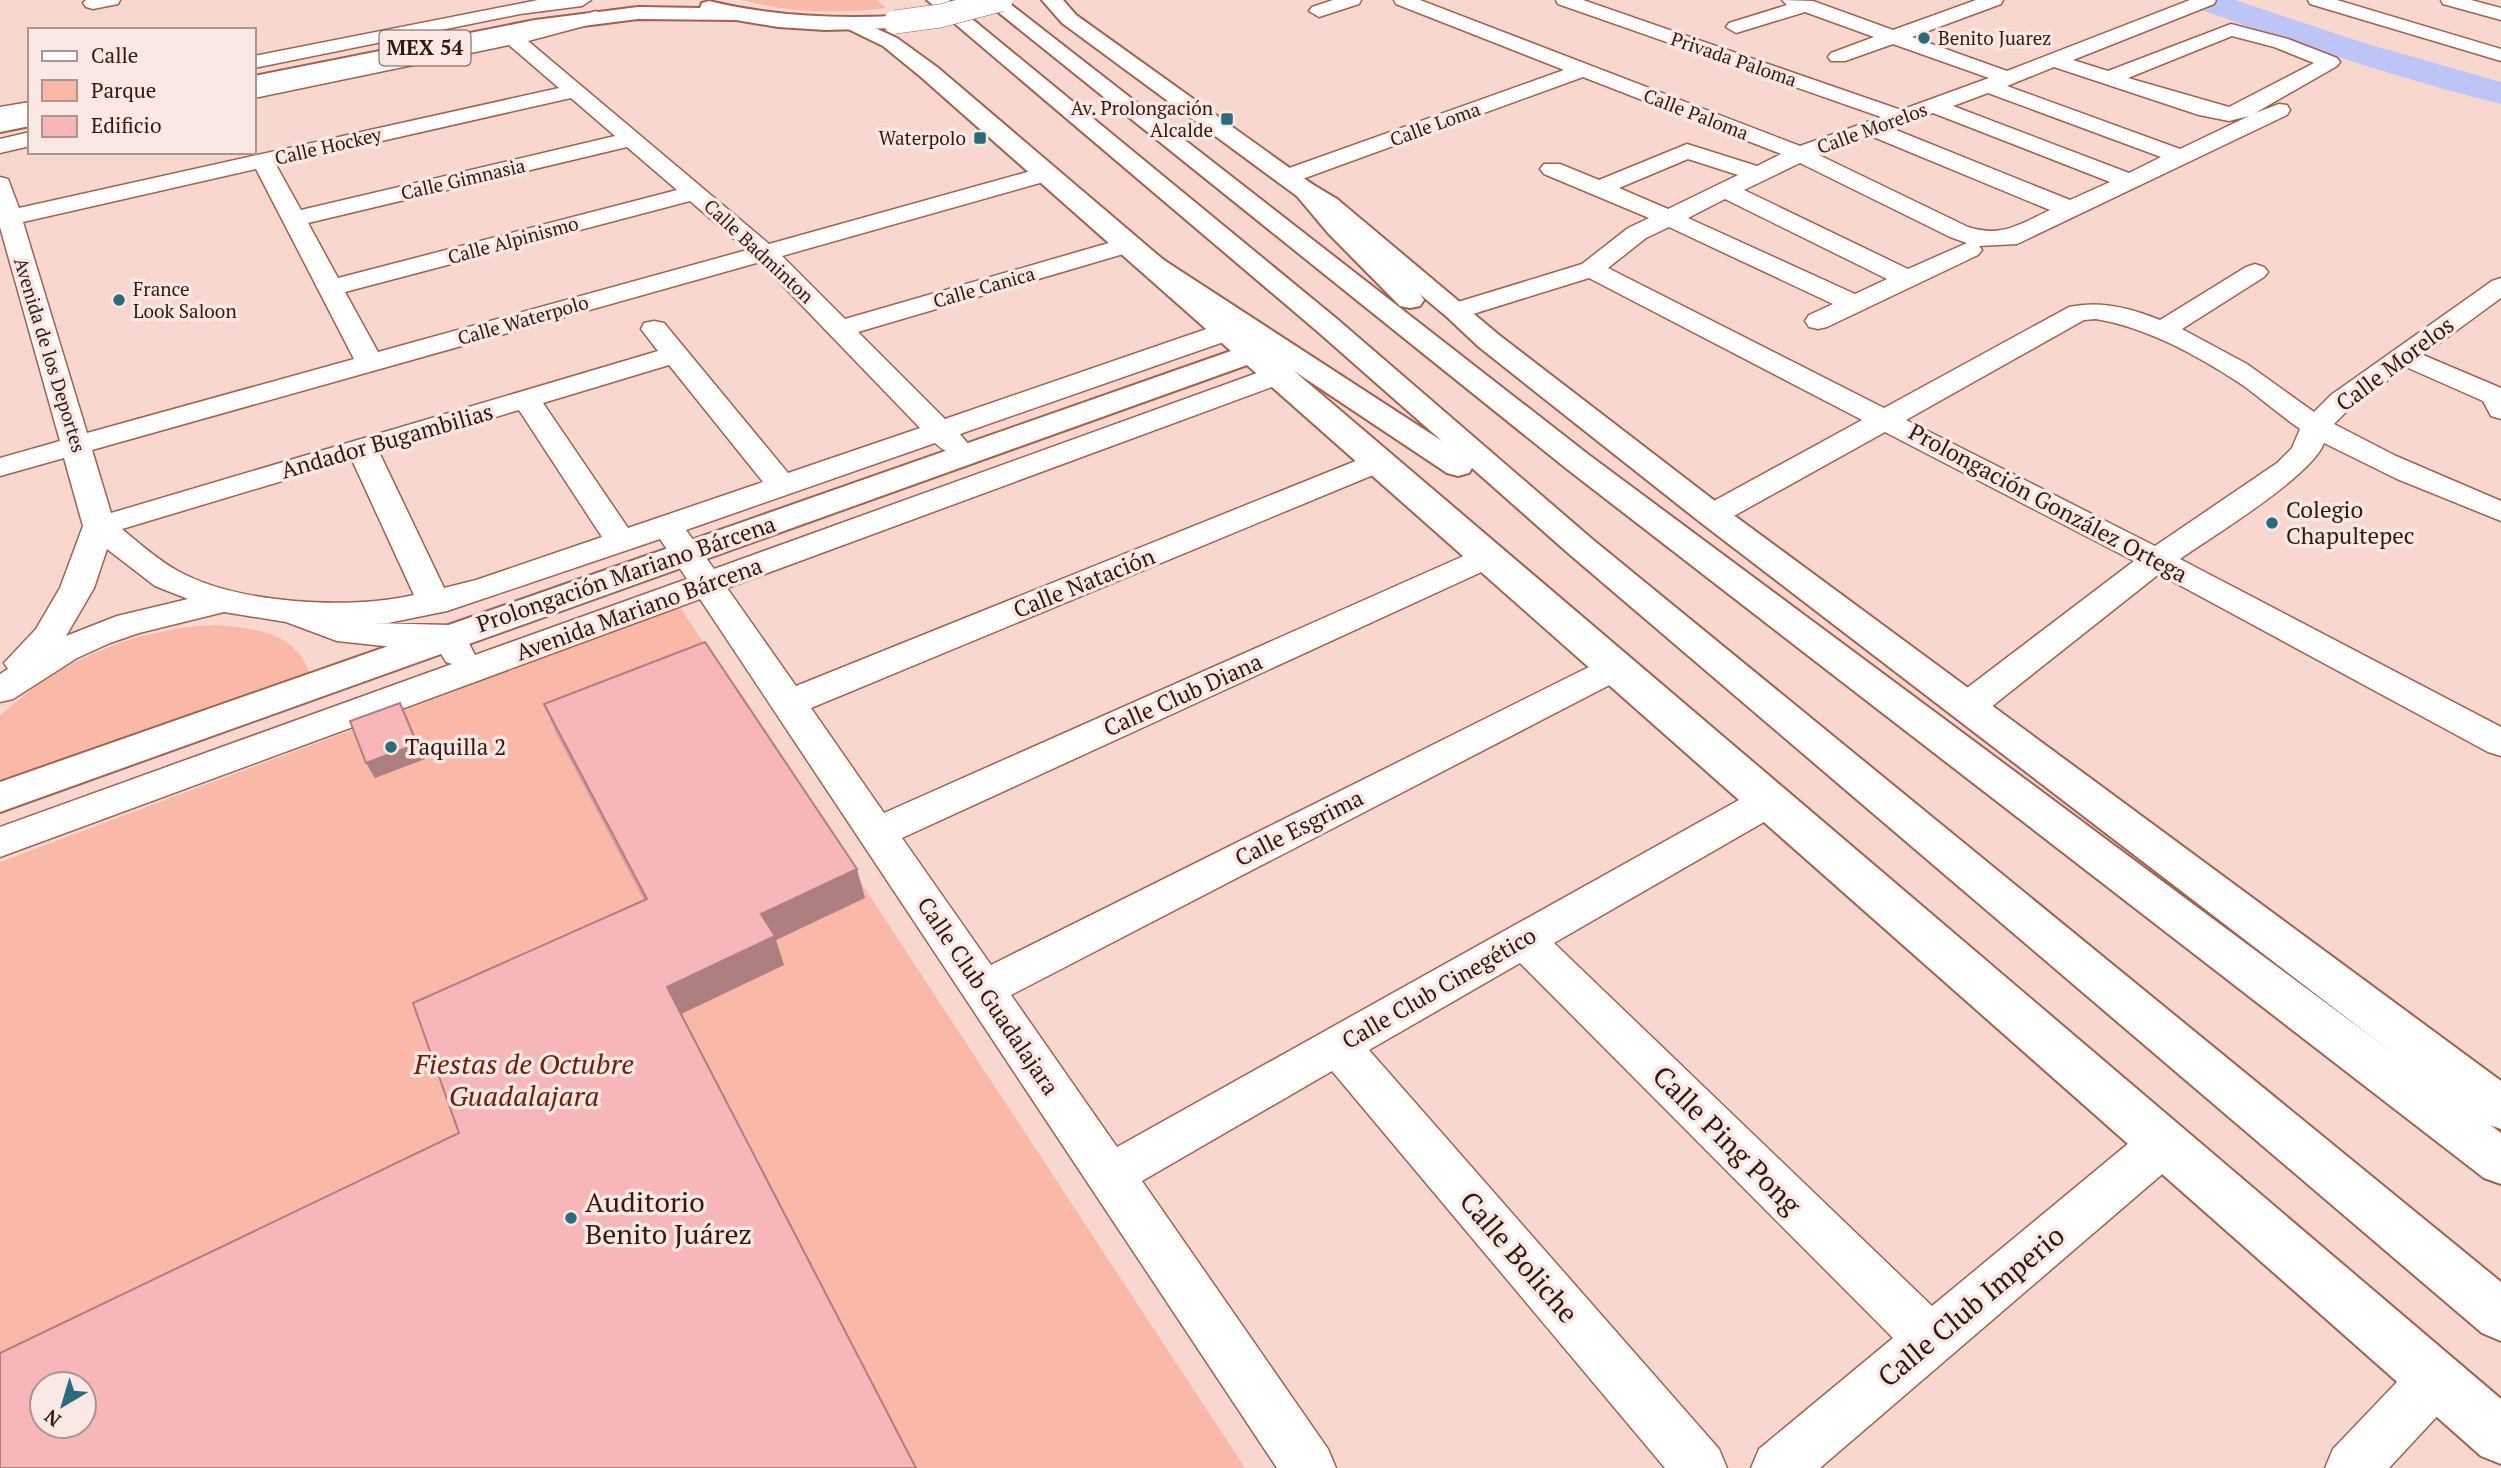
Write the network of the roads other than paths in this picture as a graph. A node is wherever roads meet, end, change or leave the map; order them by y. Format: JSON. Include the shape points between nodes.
{"nodes":[{"id":1,"x":582,"y":0,"type":"edge"},
{"id":2,"x":691,"y":0,"type":"edge"},
{"id":3,"x":937,"y":0,"type":"edge"},
{"id":4,"x":993,"y":0,"type":"edge"},
{"id":5,"x":1001,"y":0,"type":"edge"},
{"id":6,"x":1052,"y":0,"type":"edge"},
{"id":7,"x":1352,"y":0,"type":"edge"},
{"id":8,"x":1566,"y":0,"type":"edge"},
{"id":9,"x":1994,"y":0,"type":"edge"},
{"id":10,"x":2317,"y":0,"type":"edge"},
{"id":11,"x":2388,"y":0,"type":"edge"},
{"id":12,"x":2450,"y":0,"type":"edge"},
{"id":13,"x":538,"y":2,"type":"edge"},
{"id":14,"x":1415,"y":2,"type":"edge"},
{"id":15,"x":2201,"y":2,"type":"edge"},
{"id":16,"x":1799,"y":3,"type":"edge"},
{"id":17,"x":1319,"y":11,"type":"dead end"},
{"id":18,"x":2357,"y":12,"type":"junction"},
{"id":19,"x":2501,"y":14,"type":"edge"},
{"id":20,"x":733,"y":15,"type":"junction"},
{"id":21,"x":596,"y":17,"type":"junction"},
{"id":22,"x":853,"y":24,"type":"junction"},
{"id":23,"x":2327,"y":24,"type":"dead end"},
{"id":24,"x":1736,"y":27,"type":"dead end"},
{"id":25,"x":1894,"y":37,"type":"junction"},
{"id":26,"x":513,"y":38,"type":"junction"},
{"id":27,"x":2501,"y":55,"type":"edge"},
{"id":28,"x":1838,"y":57,"type":"dead end"},
{"id":29,"x":2053,"y":60,"type":"junction"},
{"id":30,"x":256,"y":62,"type":"edge"},
{"id":31,"x":332,"y":67,"type":"junction"},
{"id":32,"x":1583,"y":71,"type":"junction"},
{"id":33,"x":256,"y":72,"type":"edge"},
{"id":34,"x":2109,"y":78,"type":"junction"},
{"id":35,"x":312,"y":80,"type":"junction"},
{"id":36,"x":1997,"y":82,"type":"junction"},
{"id":37,"x":256,"y":83,"type":"edge"},
{"id":38,"x":574,"y":91,"type":"junction"},
{"id":39,"x":256,"y":92,"type":"edge"},
{"id":40,"x":1933,"y":106,"type":"junction"},
{"id":41,"x":28,"y":108,"type":"edge"},
{"id":42,"x":2279,"y":110,"type":"dead end"},
{"id":43,"x":0,"y":114,"type":"edge"},
{"id":44,"x":1903,"y":118,"type":"junction"},
{"id":45,"x":28,"y":119,"type":"edge"},
{"id":46,"x":0,"y":125,"type":"edge"},
{"id":47,"x":28,"y":129,"type":"edge"},
{"id":48,"x":1873,"y":129,"type":"junction"},
{"id":49,"x":0,"y":135,"type":"edge"},
{"id":50,"x":28,"y":139,"type":"edge"},
{"id":51,"x":631,"y":139,"type":"junction"},
{"id":52,"x":0,"y":146,"type":"edge"},
{"id":53,"x":1800,"y":154,"type":"junction"},
{"id":54,"x":2179,"y":156,"type":"junction"},
{"id":55,"x":263,"y":161,"type":"junction"},
{"id":56,"x":1552,"y":169,"type":"dead end"},
{"id":57,"x":1046,"y":174,"type":"junction"},
{"id":58,"x":1758,"y":174,"type":"junction"},
{"id":59,"x":2129,"y":181,"type":"junction"},
{"id":60,"x":1295,"y":183,"type":"junction"},
{"id":61,"x":0,"y":184,"type":"edge"},
{"id":62,"x":1598,"y":189,"type":"junction"},
{"id":63,"x":1724,"y":190,"type":"junction"},
{"id":64,"x":695,"y":192,"type":"junction"},
{"id":65,"x":2070,"y":209,"type":"junction"},
{"id":66,"x":1667,"y":217,"type":"junction"},
{"id":67,"x":294,"y":219,"type":"junction"},
{"id":68,"x":4,"y":220,"type":"edge"},
{"id":69,"x":1976,"y":245,"type":"junction"},
{"id":70,"x":764,"y":252,"type":"junction"},
{"id":71,"x":1138,"y":253,"type":"junction"},
{"id":72,"x":1591,"y":269,"type":"junction"},
{"id":73,"x":2255,"y":272,"type":"dead end"},
{"id":74,"x":1906,"y":278,"type":"junction"},
{"id":75,"x":2501,"y":286,"type":"edge"},
{"id":76,"x":330,"y":288,"type":"junction"},
{"id":77,"x":1853,"y":303,"type":"junction"},
{"id":78,"x":2474,"y":306,"type":"junction"},
{"id":79,"x":1457,"y":311,"type":"junction"},
{"id":80,"x":2501,"y":315,"type":"edge"},
{"id":81,"x":1818,"y":321,"type":"dead end"},
{"id":82,"x":654,"y":329,"type":"dead end"},
{"id":83,"x":841,"y":330,"type":"junction"},
{"id":84,"x":2162,"y":330,"type":"junction"},
{"id":85,"x":1253,"y":353,"type":"junction"},
{"id":86,"x":675,"y":355,"type":"junction"},
{"id":87,"x":2403,"y":356,"type":"junction"},
{"id":88,"x":370,"y":363,"type":"junction"},
{"id":89,"x":527,"y":400,"type":"junction"},
{"id":90,"x":2501,"y":410,"type":"edge"},
{"id":91,"x":1888,"y":420,"type":"junction"},
{"id":92,"x":2316,"y":426,"type":"junction"},
{"id":93,"x":940,"y":431,"type":"junction"},
{"id":94,"x":78,"y":446,"type":"junction"},
{"id":95,"x":362,"y":449,"type":"junction"},
{"id":96,"x":964,"y":455,"type":"junction"},
{"id":97,"x":1378,"y":462,"type":"junction"},
{"id":98,"x":1578,"y":462,"type":"junction"},
{"id":99,"x":0,"y":467,"type":"edge"},
{"id":100,"x":989,"y":481,"type":"junction"},
{"id":101,"x":782,"y":485,"type":"junction"},
{"id":102,"x":2501,"y":512,"type":"edge"},
{"id":103,"x":1712,"y":515,"type":"junction"},
{"id":104,"x":99,"y":526,"type":"junction"},
{"id":105,"x":621,"y":541,"type":"junction"},
{"id":106,"x":1580,"y":546,"type":"junction"},
{"id":107,"x":687,"y":554,"type":"junction"},
{"id":108,"x":1488,"y":558,"type":"junction"},
{"id":109,"x":2157,"y":560,"type":"junction"},
{"id":110,"x":223,"y":601,"type":"junction"},
{"id":111,"x":435,"y":603,"type":"junction"},
{"id":112,"x":293,"y":612,"type":"junction"},
{"id":113,"x":449,"y":636,"type":"junction"},
{"id":114,"x":1615,"y":668,"type":"junction"},
{"id":115,"x":467,"y":671,"type":"junction"},
{"id":116,"x":0,"y":688,"type":"edge"},
{"id":117,"x":789,"y":703,"type":"junction"},
{"id":118,"x":1968,"y":706,"type":"junction"},
{"id":119,"x":2501,"y":743,"type":"edge"},
{"id":120,"x":0,"y":797,"type":"edge"},
{"id":121,"x":1769,"y":801,"type":"junction"},
{"id":122,"x":877,"y":833,"type":"junction"},
{"id":123,"x":0,"y":842,"type":"edge"},
{"id":124,"x":1524,"y":940,"type":"junction"},
{"id":125,"x":984,"y":989,"type":"junction"},
{"id":126,"x":1338,"y":1046,"type":"junction"},
{"id":127,"x":2501,"y":1108,"type":"edge"},
{"id":128,"x":2164,"y":1143,"type":"junction"},
{"id":129,"x":2501,"y":1162,"type":"edge"},
{"id":130,"x":1110,"y":1175,"type":"junction"},
{"id":131,"x":2501,"y":1315,"type":"edge"},
{"id":132,"x":1930,"y":1340,"type":"junction"},
{"id":133,"x":2436,"y":1379,"type":"junction"},
{"id":134,"x":2501,"y":1436,"type":"edge"},
{"id":135,"x":1309,"y":1468,"type":"edge"},
{"id":136,"x":1700,"y":1468,"type":"edge"},
{"id":137,"x":1778,"y":1468,"type":"edge"},
{"id":138,"x":2352,"y":1468,"type":"edge"}],
"edges":[{"from":1,"to":13,"type":"street"},
{"from":1,"to":33,"type":"main road","number":"MEX 54"},
{"from":2,"to":20,"type":"main road","number":"MEX 54"},
{"from":3,"to":106,"type":"main road","via":[[1327,325]]},
{"from":4,"to":98,"type":"main road"},
{"from":5,"to":22,"type":"main road","number":"MEX 54","bridge":true,"via":[[940,16]]},
{"from":6,"to":60,"type":"main road","via":[[1069,19]]},
{"from":7,"to":17,"type":"street"},
{"from":8,"to":44,"type":"street","name":"Privada Paloma"},
{"from":9,"to":25,"type":"street"},
{"from":10,"to":18,"type":"street"},
{"from":11,"to":18,"type":"street"},
{"from":12,"to":19,"type":"street"},
{"from":13,"to":30,"type":"street"},
{"from":14,"to":32,"type":"street","name":"Calle Paloma"},
{"from":15,"to":29,"type":"street","name":"Calle Morelos"},
{"from":16,"to":24,"type":"street"},
{"from":16,"to":25,"type":"street"},
{"from":18,"to":23,"type":"street"},
{"from":18,"to":27,"type":"street"},
{"from":20,"to":21,"type":"main road","number":"MEX 54","via":[[657,12]]},
{"from":20,"to":22,"type":"main road","number":"MEX 54"},
{"from":21,"to":26,"type":"street"},
{"from":21,"to":31,"type":"main road","number":"MEX 54"},
{"from":22,"to":57,"type":"main road","via":[[902,50]]},
{"from":25,"to":28,"type":"street"},
{"from":25,"to":36,"type":"street"},
{"from":26,"to":35,"type":"street"},
{"from":26,"to":38,"type":"street","name":"Calle Badminton"},
{"from":29,"to":34,"type":"street"},
{"from":29,"to":36,"type":"street","name":"Calle Morelos"},
{"from":31,"to":35,"type":"main road"},
{"from":31,"to":37,"type":"main road","number":"MEX 54"},
{"from":32,"to":53,"type":"street","name":"Calle Paloma"},
{"from":32,"to":60,"type":"street","name":"Calle Loma"},
{"from":34,"to":34,"type":"street","via":[[2231,30],[2330,62],[2243,111],[2229,114]]},
{"from":35,"to":39,"type":"street"},
{"from":36,"to":40,"type":"street","name":"Calle Morelos"},
{"from":36,"to":54,"type":"street"},
{"from":38,"to":51,"type":"street","name":"Calle Badminton"},
{"from":38,"to":55,"type":"street","name":"Calle Hockey"},
{"from":40,"to":44,"type":"street","name":"Calle Morelos"},
{"from":40,"to":59,"type":"street"},
{"from":41,"to":43,"type":"street"},
{"from":42,"to":54,"type":"street"},
{"from":44,"to":48,"type":"street","name":"Calle Morelos"},
{"from":45,"to":46,"type":"main road"},
{"from":47,"to":49,"type":"main road"},
{"from":48,"to":53,"type":"street","name":"Calle Morelos"},
{"from":48,"to":65,"type":"street"},
{"from":50,"to":52,"type":"street"},
{"from":51,"to":64,"type":"street","name":"Calle Badminton"},
{"from":51,"to":67,"type":"street","name":"Calle Gimnasia"},
{"from":53,"to":58,"type":"street","name":"Calle Morelos"},
{"from":53,"to":69,"type":"street","name":"Calle Paloma","via":[[1959,232]]},
{"from":54,"to":59,"type":"street"},
{"from":55,"to":67,"type":"street"},
{"from":55,"to":68,"type":"street","name":"Calle Hockey"},
{"from":56,"to":62,"type":"street"},
{"from":57,"to":70,"type":"street","name":"Calle Waterpolo"},
{"from":57,"to":71,"type":"main road"},
{"from":58,"to":62,"type":"street","via":[[1687,151]]},
{"from":58,"to":63,"type":"street","name":"Calle Morelos"},
{"from":59,"to":65,"type":"street"},
{"from":60,"to":79,"type":"main road","via":[[1328,204]]},
{"from":60,"to":98,"type":"main road","via":[[1374,266]]},
{"from":61,"to":68,"type":"street","name":"Avenida de los Deportes"},
{"from":62,"to":66,"type":"street"},
{"from":63,"to":66,"type":"street","name":"Calle Morelos"},
{"from":63,"to":74,"type":"street"},
{"from":64,"to":70,"type":"street","name":"Calle Badminton"},
{"from":64,"to":76,"type":"street","name":"Calle Alpinismo"},
{"from":65,"to":69,"type":"street","via":[[2008,239]]},
{"from":66,"to":72,"type":"street","name":"Calle Morelos","via":[[1637,233]]},
{"from":66,"to":77,"type":"street"},
{"from":67,"to":76,"type":"street"},
{"from":68,"to":94,"type":"street","name":"Avenida de los Deportes"},
{"from":69,"to":74,"type":"street"},
{"from":70,"to":83,"type":"street","name":"Calle Badminton"},
{"from":70,"to":88,"type":"street","name":"Calle Waterpolo"},
{"from":71,"to":83,"type":"street","name":"Calle Canica"},
{"from":71,"to":85,"type":"main road"},
{"from":71,"to":106,"type":"main road"},
{"from":72,"to":79,"type":"street"},
{"from":72,"to":91,"type":"street","name":"Prolongación González Ortega"},
{"from":73,"to":84,"type":"street"},
{"from":74,"to":77,"type":"street"},
{"from":75,"to":78,"type":"street","name":"Calle Morelos"},
{"from":76,"to":88,"type":"street"},
{"from":77,"to":81,"type":"street"},
{"from":78,"to":80,"type":"street"},
{"from":78,"to":87,"type":"street","name":"Calle Morelos"},
{"from":79,"to":103,"type":"main road"},
{"from":82,"to":86,"type":"street"},
{"from":83,"to":93,"type":"street","name":"Calle Badminton"},
{"from":84,"to":91,"type":"street","via":[[2107,311],[2078,313]]},
{"from":84,"to":92,"type":"street","via":[[2252,379]]},
{"from":85,"to":93,"type":"street","name":"Prolongación Mariano Bárcena"},
{"from":85,"to":96,"type":"main road","name":"Prolongación Mariano Bárcena"},
{"from":85,"to":97,"type":"main road"},
{"from":85,"to":100,"type":"street","name":"Avenida Mariano Bárcena"},
{"from":86,"to":89,"type":"street","name":"Andador Bugambilias"},
{"from":86,"to":101,"type":"street"},
{"from":87,"to":90,"type":"street","via":[[2495,396]]},
{"from":87,"to":92,"type":"street","name":"Calle Morelos","via":[[2340,401]]},
{"from":88,"to":94,"type":"street","name":"Calle Waterpolo"},
{"from":89,"to":95,"type":"street","name":"Andador Bugambilias"},
{"from":89,"to":105,"type":"street"},
{"from":91,"to":103,"type":"street"},
{"from":91,"to":109,"type":"street","name":"Prolongación González Ortega"},
{"from":92,"to":102,"type":"street","via":[[2385,463]]},
{"from":92,"to":109,"type":"street","name":"Calle Morelos","via":[[2306,452],[2288,469]]},
{"from":93,"to":96,"type":"street","name":"Calle Badminton"},
{"from":93,"to":101,"type":"street","name":"Prolongación Mariano Bárcena"},
{"from":94,"to":99,"type":"street","name":"Calle Waterpolo"},
{"from":94,"to":104,"type":"street","name":"Avenida de los Deportes"},
{"from":95,"to":104,"type":"street","name":"Andador Bugambilias"},
{"from":95,"to":111,"type":"street"},
{"from":96,"to":100,"type":"street","name":"Calle Badminton"},
{"from":96,"to":107,"type":"main road","name":"Prolongación Mariano Bárcena"},
{"from":97,"to":108,"type":"main road"},
{"from":97,"to":117,"type":"street","name":"Calle Natación"},
{"from":98,"to":129,"type":"main road"},
{"from":100,"to":107,"type":"street","name":"Avenida Mariano Bárcena"},
{"from":101,"to":107,"type":"street","name":"Prolongación Mariano Bárcena"},
{"from":103,"to":118,"type":"main road"},
{"from":104,"to":110,"type":"street","via":[[167,579]]},
{"from":104,"to":116,"type":"street","via":[[77,589],[49,636]]},
{"from":105,"to":107,"type":"street","name":"Prolongación Mariano Bárcena"},
{"from":105,"to":111,"type":"street","name":"Prolongación Mariano Bárcena"},
{"from":106,"to":131,"type":"main road"},
{"from":107,"to":113,"type":"main road","name":"Prolongación Mariano Bárcena"},
{"from":107,"to":115,"type":"street","name":"Avenida Mariano Bárcena"},
{"from":107,"to":117,"type":"street","name":"Calle Club Guadalajara"},
{"from":108,"to":114,"type":"main road"},
{"from":108,"to":122,"type":"street","name":"Calle Club Diana"},
{"from":109,"to":118,"type":"street","name":"Calle Morelos"},
{"from":109,"to":119,"type":"street","name":"Prolongación González Ortega"},
{"from":110,"to":112,"type":"street"},
{"from":110,"to":116,"type":"street","via":[[98,635]]},
{"from":111,"to":112,"type":"street","name":"Prolongación Mariano Bárcena","via":[[388,612]]},
{"from":112,"to":113,"type":"street","via":[[337,630]]},
{"from":113,"to":115,"type":"street"},
{"from":113,"to":120,"type":"main road","name":"Prolongación Mariano Bárcena"},
{"from":114,"to":121,"type":"main road"},
{"from":114,"to":125,"type":"street","name":"Calle Esgrima"},
{"from":115,"to":123,"type":"street","name":"Avenida Mariano Bárcena"},
{"from":117,"to":122,"type":"street","name":"Calle Club Guadalajara"},
{"from":118,"to":127,"type":"main road"},
{"from":121,"to":124,"type":"street","name":"Calle Club Cinegético"},
{"from":121,"to":128,"type":"main road"},
{"from":122,"to":125,"type":"street","name":"Calle Club Guadalajara"},
{"from":124,"to":126,"type":"street","name":"Calle Club Cinegético"},
{"from":124,"to":132,"type":"street","name":"Calle Ping Pong"},
{"from":125,"to":130,"type":"street","name":"Calle Club Guadalajara"},
{"from":126,"to":130,"type":"street","name":"Calle Club Cinegético"},
{"from":126,"to":136,"type":"street","name":"Calle Boliche"},
{"from":128,"to":132,"type":"street","name":"Calle Club Imperio"},
{"from":128,"to":133,"type":"main road"},
{"from":130,"to":135,"type":"street","name":"Calle Club Guadalajara"},
{"from":132,"to":137,"type":"street","name":"Calle Club Imperio"},
{"from":133,"to":134,"type":"main road"},
{"from":133,"to":138,"type":"street"}]}
